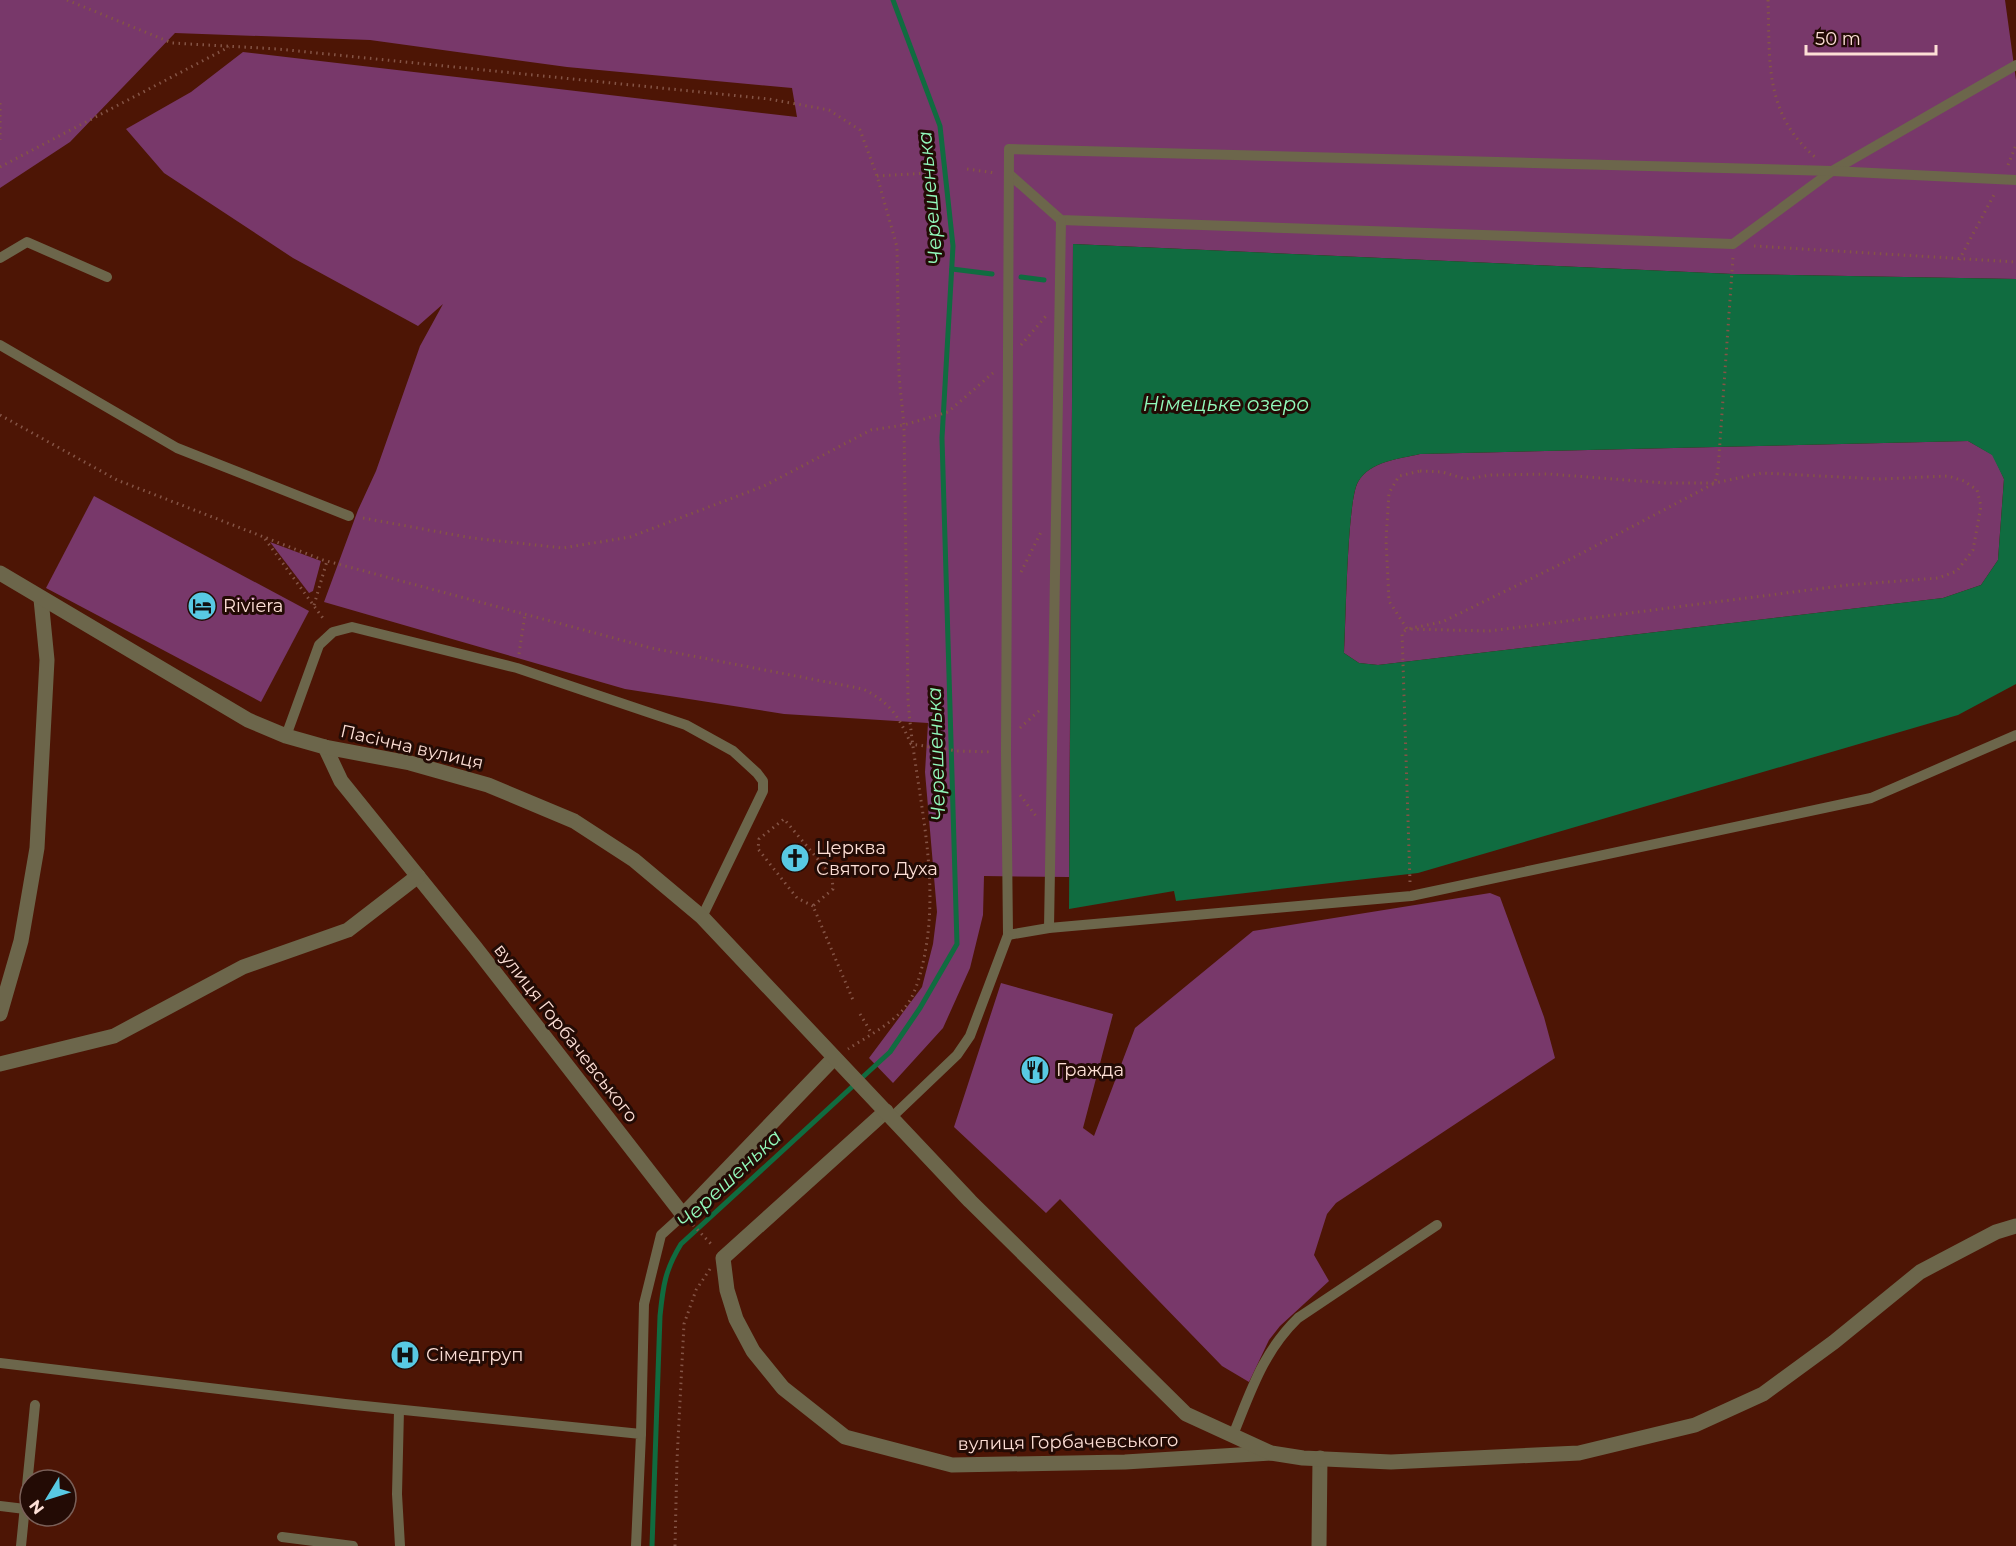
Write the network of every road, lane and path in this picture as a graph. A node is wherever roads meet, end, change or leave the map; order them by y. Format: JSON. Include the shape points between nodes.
{"nodes":[{"id":1,"x":68,"y":0,"type":"edge"},
{"id":2,"x":1768,"y":0,"type":"edge"},
{"id":3,"x":231,"y":46,"type":"junction"},
{"id":4,"x":2016,"y":65,"type":"edge"},
{"id":5,"x":0,"y":103,"type":"edge"},
{"id":6,"x":0,"y":140,"type":"edge"},
{"id":7,"x":2016,"y":145,"type":"edge"},
{"id":8,"x":0,"y":167,"type":"edge"},
{"id":9,"x":967,"y":169,"type":"dead end"},
{"id":10,"x":1832,"y":171,"type":"junction"},
{"id":11,"x":928,"y":173,"type":"dead end"},
{"id":12,"x":1008,"y":174,"type":"junction"},
{"id":13,"x":877,"y":176,"type":"junction"},
{"id":14,"x":2003,"y":180,"type":"junction"},
{"id":15,"x":2016,"y":180,"type":"edge"},
{"id":16,"x":1060,"y":220,"type":"junction"},
{"id":17,"x":1733,"y":244,"type":"junction"},
{"id":18,"x":0,"y":258,"type":"edge"},
{"id":19,"x":1732,"y":260,"type":"dead end"},
{"id":20,"x":1959,"y":260,"type":"junction"},
{"id":21,"x":2016,"y":262,"type":"edge"},
{"id":22,"x":107,"y":277,"type":"dead end"},
{"id":23,"x":0,"y":345,"type":"edge"},
{"id":24,"x":948,"y":412,"type":"dead end"},
{"id":25,"x":0,"y":416,"type":"edge"},
{"id":26,"x":904,"y":425,"type":"junction"},
{"id":27,"x":1715,"y":483,"type":"junction"},
{"id":28,"x":1056,"y":504,"type":"junction"},
{"id":29,"x":349,"y":516,"type":"joint"},
{"id":30,"x":264,"y":537,"type":"junction"},
{"id":31,"x":327,"y":561,"type":"junction"},
{"id":32,"x":0,"y":573,"type":"edge"},
{"id":33,"x":1007,"y":598,"type":"junction"},
{"id":34,"x":41,"y":599,"type":"junction"},
{"id":35,"x":314,"y":605,"type":"junction"},
{"id":36,"x":525,"y":614,"type":"junction"},
{"id":37,"x":1407,"y":629,"type":"junction"},
{"id":38,"x":333,"y":632,"type":"junction"},
{"id":39,"x":518,"y":668,"type":"junction"},
{"id":40,"x":1052,"y":699,"type":"junction"},
{"id":41,"x":2016,"y":735,"type":"edge"},
{"id":42,"x":286,"y":736,"type":"junction"},
{"id":43,"x":1006,"y":740,"type":"junction"},
{"id":44,"x":911,"y":744,"type":"junction"},
{"id":45,"x":325,"y":747,"type":"junction"},
{"id":46,"x":1006,"y":752,"type":"junction"},
{"id":47,"x":1006,"y":776,"type":"junction"},
{"id":48,"x":1050,"y":834,"type":"junction"},
{"id":49,"x":418,"y":876,"type":"junction"},
{"id":50,"x":1410,"y":886,"type":"dead end"},
{"id":51,"x":813,"y":906,"type":"junction"},
{"id":52,"x":702,"y":917,"type":"junction"},
{"id":53,"x":1049,"y":928,"type":"junction"},
{"id":54,"x":1008,"y":935,"type":"junction"},
{"id":55,"x":853,"y":1000,"type":"dead end"},
{"id":56,"x":0,"y":1014,"type":"edge"},
{"id":57,"x":860,"y":1014,"type":"dead end"},
{"id":58,"x":872,"y":1034,"type":"junction"},
{"id":59,"x":834,"y":1058,"type":"junction"},
{"id":60,"x":0,"y":1064,"type":"edge"},
{"id":61,"x":889,"y":1114,"type":"junction"},
{"id":62,"x":687,"y":1219,"type":"junction"},
{"id":63,"x":1437,"y":1225,"type":"dead end"},
{"id":64,"x":2016,"y":1226,"type":"edge"},
{"id":65,"x":723,"y":1258,"type":"junction"},
{"id":66,"x":0,"y":1363,"type":"edge"},
{"id":67,"x":35,"y":1405,"type":"dead end"},
{"id":68,"x":399,"y":1410,"type":"junction"},
{"id":69,"x":640,"y":1434,"type":"junction"},
{"id":70,"x":1233,"y":1435,"type":"junction"},
{"id":71,"x":1271,"y":1453,"type":"junction"},
{"id":72,"x":1320,"y":1458,"type":"junction"},
{"id":73,"x":29,"y":1468,"type":"edge"},
{"id":74,"x":0,"y":1506,"type":"edge"},
{"id":75,"x":18,"y":1508,"type":"edge"},
{"id":76,"x":23,"y":1528,"type":"edge"},
{"id":77,"x":282,"y":1537,"type":"dead end"},
{"id":78,"x":21,"y":1546,"type":"edge"},
{"id":79,"x":353,"y":1546,"type":"edge"},
{"id":80,"x":400,"y":1546,"type":"edge"},
{"id":81,"x":636,"y":1546,"type":"edge"},
{"id":82,"x":675,"y":1546,"type":"edge"},
{"id":83,"x":1319,"y":1546,"type":"edge"}],
"edges":[{"from":1,"to":3,"type":"path","via":[[172,43]]},
{"from":2,"to":10,"type":"path","via":[[1770,66],[1779,114],[1800,144]]},
{"from":3,"to":8,"type":"path"},
{"from":3,"to":13,"type":"path","via":[[758,97],[829,110],[860,130]]},
{"from":4,"to":10,"type":"lane"},
{"from":5,"to":6,"type":"path"},
{"from":7,"to":14,"type":"path"},
{"from":9,"to":12,"type":"path"},
{"from":10,"to":12,"type":"lane","via":[[1009,149]]},
{"from":10,"to":14,"type":"lane"},
{"from":10,"to":17,"type":"lane"},
{"from":11,"to":13,"type":"path"},
{"from":12,"to":16,"type":"lane"},
{"from":12,"to":33,"type":"lane"},
{"from":13,"to":26,"type":"path","via":[[897,247],[899,376]]},
{"from":14,"to":15,"type":"lane"},
{"from":14,"to":20,"type":"path"},
{"from":16,"to":17,"type":"lane"},
{"from":16,"to":28,"type":"lane"},
{"from":17,"to":20,"type":"path"},
{"from":18,"to":22,"type":"lane","via":[[27,242]]},
{"from":19,"to":27,"type":"path"},
{"from":20,"to":21,"type":"path"},
{"from":23,"to":29,"type":"lane","via":[[177,448]]},
{"from":24,"to":26,"type":"path"},
{"from":25,"to":30,"type":"path","via":[[117,480]]},
{"from":26,"to":29,"type":"path","via":[[871,430],[728,501],[630,537],[590,546],[563,548],[472,538]]},
{"from":26,"to":44,"type":"path"},
{"from":27,"to":37,"type":"path","via":[[1442,622]]},
{"from":27,"to":37,"type":"path","via":[[1549,474],[1466,479],[1420,471],[1399,476],[1389,493],[1389,601]]},
{"from":27,"to":37,"type":"path","via":[[1762,473],[1879,479],[1948,476],[1977,490],[1980,506],[1973,550],[1957,571],[1938,578],[1848,585],[1489,631]]},
{"from":28,"to":33,"type":"path"},
{"from":28,"to":40,"type":"lane"},
{"from":30,"to":31,"type":"path"},
{"from":30,"to":35,"type":"path"},
{"from":31,"to":35,"type":"path"},
{"from":31,"to":36,"type":"path"},
{"from":32,"to":34,"type":"street","name":"Пасічна вулиця"},
{"from":33,"to":43,"type":"lane"},
{"from":34,"to":42,"type":"street","name":"Пасічна вулиця","via":[[248,720]]},
{"from":34,"to":56,"type":"street","via":[[47,660],[37,848],[21,941]]},
{"from":35,"to":38,"type":"path"},
{"from":36,"to":39,"type":"path"},
{"from":36,"to":44,"type":"path","via":[[651,648],[863,689],[893,709]]},
{"from":37,"to":50,"type":"path","via":[[1402,633]]},
{"from":38,"to":39,"type":"lane","via":[[352,627]]},
{"from":38,"to":42,"type":"lane","via":[[319,645]]},
{"from":39,"to":52,"type":"lane","via":[[686,725],[733,751],[757,772],[763,790]]},
{"from":40,"to":43,"type":"path"},
{"from":40,"to":48,"type":"lane"},
{"from":41,"to":53,"type":"lane","via":[[1871,798],[1411,896]]},
{"from":42,"to":45,"type":"street","name":"Пасічна вулиця"},
{"from":43,"to":46,"type":"lane"},
{"from":44,"to":46,"type":"path","via":[[958,751]]},
{"from":44,"to":58,"type":"path","via":[[926,825],[932,915],[916,988],[901,1012]]},
{"from":45,"to":49,"type":"street","name":"вулиця Горбачевського","via":[[341,781]]},
{"from":45,"to":52,"type":"street","name":"Пасічна вулиця","via":[[410,763],[488,785],[574,822],[634,860]]},
{"from":46,"to":47,"type":"lane"},
{"from":47,"to":48,"type":"path"},
{"from":47,"to":54,"type":"lane"},
{"from":48,"to":53,"type":"lane"},
{"from":49,"to":60,"type":"street","via":[[348,930],[243,967],[114,1036]]},
{"from":49,"to":62,"type":"street","name":"вулиця Горбачевського"},
{"from":51,"to":51,"type":"path","via":[[833,889],[832,876],[784,819],[759,839],[758,849],[797,898]]},
{"from":51,"to":55,"type":"path"},
{"from":52,"to":59,"type":"street","name":"Пасічна вулиця"},
{"from":53,"to":54,"type":"lane"},
{"from":54,"to":61,"type":"lane","via":[[970,1035],[957,1056]]},
{"from":57,"to":58,"type":"path"},
{"from":58,"to":59,"type":"path"},
{"from":59,"to":61,"type":"street","name":"Пасічна вулиця"},
{"from":59,"to":62,"type":"street"},
{"from":61,"to":65,"type":"street"},
{"from":61,"to":70,"type":"street","name":"Пасічна вулиця","via":[[970,1202],[1186,1414]]},
{"from":62,"to":65,"type":"path"},
{"from":62,"to":69,"type":"lane","via":[[661,1235],[644,1304]]},
{"from":63,"to":70,"type":"lane","via":[[1298,1318],[1284,1332],[1258,1372]]},
{"from":64,"to":72,"type":"street","via":[[1996,1232],[1920,1272],[1763,1394],[1695,1425],[1579,1453],[1391,1462]]},
{"from":65,"to":71,"type":"street","name":"вулиця Горбачевського","via":[[730,1299],[753,1351],[783,1388],[845,1437],[952,1465],[1125,1462]]},
{"from":65,"to":82,"type":"path","via":[[705,1274],[684,1324]]},
{"from":66,"to":68,"type":"lane"},
{"from":67,"to":73,"type":"lane"},
{"from":68,"to":69,"type":"lane"},
{"from":68,"to":80,"type":"lane"},
{"from":69,"to":81,"type":"lane"},
{"from":70,"to":71,"type":"street","name":"Пасічна вулиця"},
{"from":71,"to":72,"type":"street"},
{"from":72,"to":83,"type":"street"},
{"from":74,"to":75,"type":"lane"},
{"from":76,"to":78,"type":"lane"},
{"from":77,"to":79,"type":"lane"}]}
